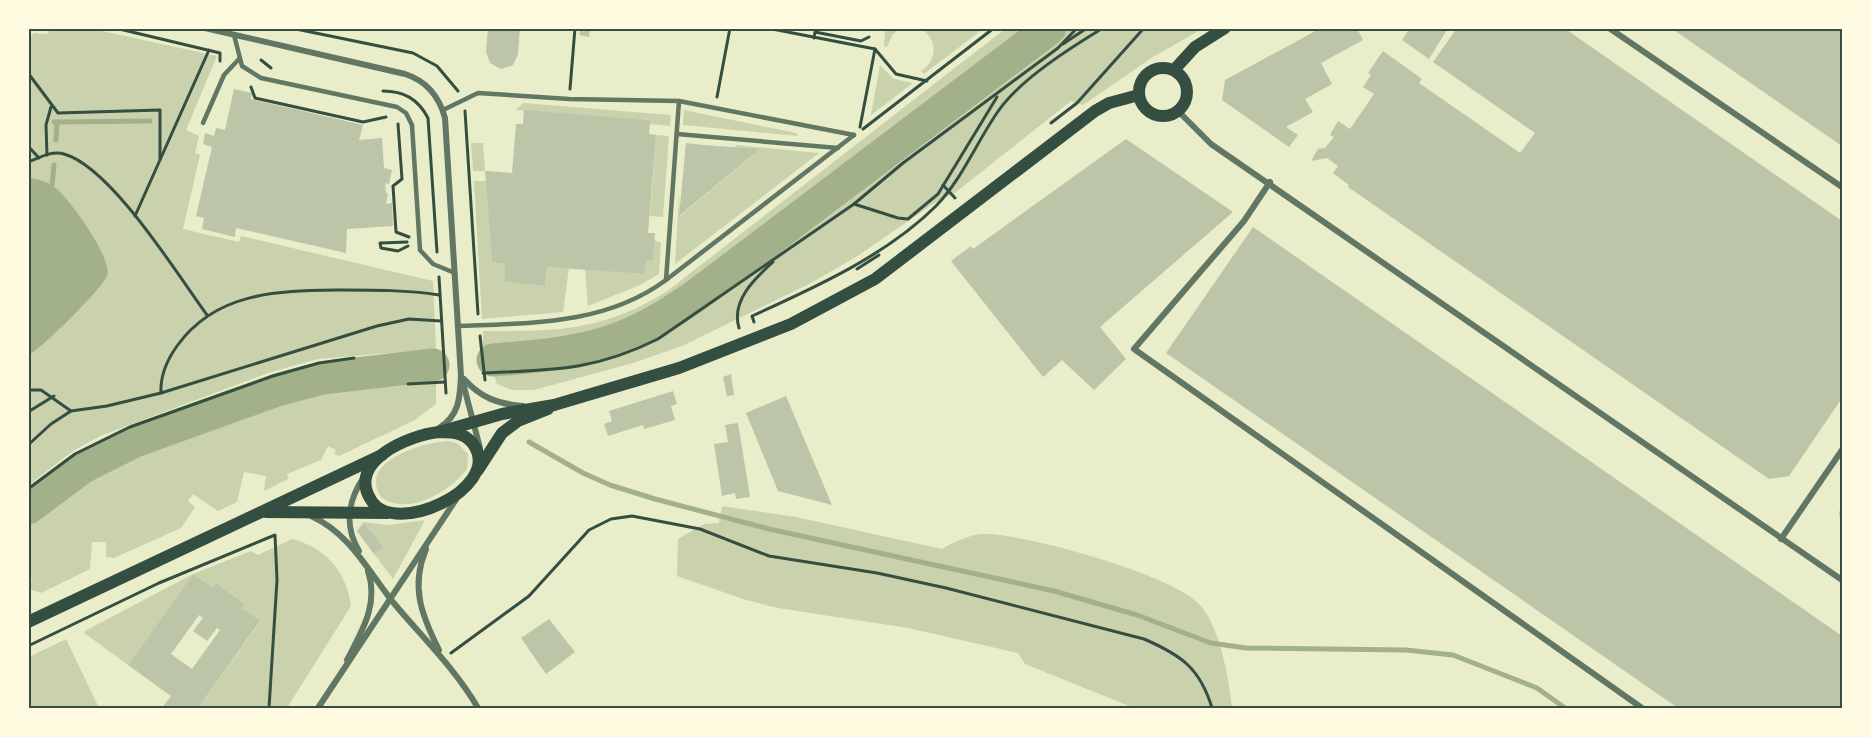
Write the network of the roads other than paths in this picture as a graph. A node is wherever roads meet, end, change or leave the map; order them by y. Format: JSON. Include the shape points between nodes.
{"nodes":[{"id":1,"x":1226,"y":28,"type":"edge"},
{"id":2,"x":1609,"y":28,"type":"edge"},
{"id":3,"x":207,"y":29,"type":"edge"},
{"id":4,"x":234,"y":35,"type":"junction"},
{"id":5,"x":239,"y":59,"type":"junction"},
{"id":6,"x":1174,"y":70,"type":"junction"},
{"id":7,"x":1139,"y":95,"type":"junction"},
{"id":8,"x":679,"y":101,"type":"junction"},
{"id":9,"x":443,"y":110,"type":"junction"},
{"id":10,"x":1178,"y":111,"type":"junction"},
{"id":11,"x":202,"y":123,"type":"dead end"},
{"id":12,"x":677,"y":134,"type":"junction"},
{"id":13,"x":838,"y":148,"type":"junction"},
{"id":14,"x":1270,"y":182,"type":"junction"},
{"id":15,"x":1842,"y":187,"type":"edge"},
{"id":16,"x":455,"y":273,"type":"junction"},
{"id":17,"x":666,"y":280,"type":"junction"},
{"id":18,"x":458,"y":326,"type":"junction"},
{"id":19,"x":461,"y":376,"type":"junction"},
{"id":20,"x":554,"y":405,"type":"junction"},
{"id":21,"x":535,"y":406,"type":"junction"},
{"id":22,"x":474,"y":422,"type":"junction"},
{"id":23,"x":434,"y":432,"type":"junction"},
{"id":24,"x":1842,"y":450,"type":"edge"},
{"id":25,"x":382,"y":455,"type":"junction"},
{"id":26,"x":477,"y":468,"type":"junction"},
{"id":27,"x":368,"y":471,"type":"junction"},
{"id":28,"x":462,"y":490,"type":"junction"},
{"id":29,"x":265,"y":512,"type":"junction"},
{"id":30,"x":295,"y":513,"type":"junction"},
{"id":31,"x":350,"y":513,"type":"junction"},
{"id":32,"x":394,"y":513,"type":"junction"},
{"id":33,"x":434,"y":530,"type":"junction"},
{"id":34,"x":1781,"y":538,"type":"junction"},
{"id":35,"x":366,"y":564,"type":"junction"},
{"id":36,"x":1842,"y":580,"type":"edge"},
{"id":37,"x":392,"y":600,"type":"junction"},
{"id":38,"x":28,"y":621,"type":"edge"},
{"id":39,"x":444,"y":659,"type":"junction"},
{"id":40,"x":338,"y":677,"type":"junction"},
{"id":41,"x":318,"y":708,"type":"edge"},
{"id":42,"x":478,"y":708,"type":"edge"},
{"id":43,"x":1642,"y":708,"type":"edge"}],
"edges":[{"from":1,"to":6,"type":"main road","via":[[1195,47]]},
{"from":2,"to":15,"type":"street"},
{"from":3,"to":4,"type":"street"},
{"from":4,"to":5,"type":"lane"},
{"from":4,"to":9,"type":"street","via":[[414,76],[434,93]]},
{"from":5,"to":11,"type":"lane","via":[[224,75]]},
{"from":5,"to":16,"type":"lane","via":[[246,70],[261,78],[397,107],[406,113],[412,125],[420,250],[429,261]]},
{"from":6,"to":7,"type":"main road","via":[[1160,68],[1148,73],[1140,84]]},
{"from":6,"to":10,"type":"main road","via":[[1187,86],[1186,100]]},
{"from":7,"to":10,"type":"main road","via":[[1147,111],[1157,116]]},
{"from":7,"to":20,"type":"main road","via":[[1095,111],[916,250],[819,310],[679,368]]},
{"from":8,"to":9,"type":"lane","via":[[478,93]]},
{"from":8,"to":12,"type":"lane"},
{"from":8,"to":13,"type":"lane","via":[[854,135]]},
{"from":9,"to":16,"type":"street"},
{"from":10,"to":14,"type":"street","via":[[1211,144]]},
{"from":12,"to":13,"type":"lane"},
{"from":12,"to":17,"type":"lane"},
{"from":13,"to":17,"type":"lane"},
{"from":14,"to":34,"type":"street"},
{"from":14,"to":43,"type":"street","via":[[1244,220],[1134,349]]},
{"from":16,"to":18,"type":"street"},
{"from":17,"to":18,"type":"lane","via":[[618,306],[572,320]]},
{"from":18,"to":19,"type":"street"},
{"from":19,"to":21,"type":"street","via":[[475,392],[491,400]]},
{"from":19,"to":22,"type":"street"},
{"from":19,"to":23,"type":"street","via":[[456,412]]},
{"from":20,"to":21,"type":"main road"},
{"from":20,"to":26,"type":"main road","via":[[502,433]]},
{"from":21,"to":22,"type":"main road"},
{"from":22,"to":23,"type":"main road"},
{"from":22,"to":26,"type":"street","via":[[480,450]]},
{"from":23,"to":25,"type":"main road","via":[[399,443]]},
{"from":23,"to":26,"type":"main road","via":[[461,434],[471,441],[477,450]]},
{"from":24,"to":34,"type":"street"},
{"from":25,"to":27,"type":"main road"},
{"from":25,"to":29,"type":"main road"},
{"from":26,"to":28,"type":"main road"},
{"from":27,"to":31,"type":"street"},
{"from":27,"to":32,"type":"main road","via":[[365,483],[373,504]]},
{"from":28,"to":32,"type":"main road","via":[[425,510]]},
{"from":28,"to":33,"type":"street"},
{"from":29,"to":30,"type":"main road"},
{"from":29,"to":38,"type":"main road"},
{"from":30,"to":31,"type":"main road"},
{"from":30,"to":35,"type":"street","via":[[325,522]]},
{"from":31,"to":32,"type":"main road"},
{"from":31,"to":35,"type":"street","via":[[352,537]]},
{"from":33,"to":37,"type":"street"},
{"from":33,"to":39,"type":"street","via":[[423,558],[418,596],[426,624]]},
{"from":34,"to":36,"type":"street"},
{"from":35,"to":37,"type":"street"},
{"from":35,"to":40,"type":"street","via":[[372,582],[370,612]]},
{"from":37,"to":39,"type":"street"},
{"from":37,"to":40,"type":"street"},
{"from":39,"to":42,"type":"street"},
{"from":40,"to":41,"type":"street"}]}
